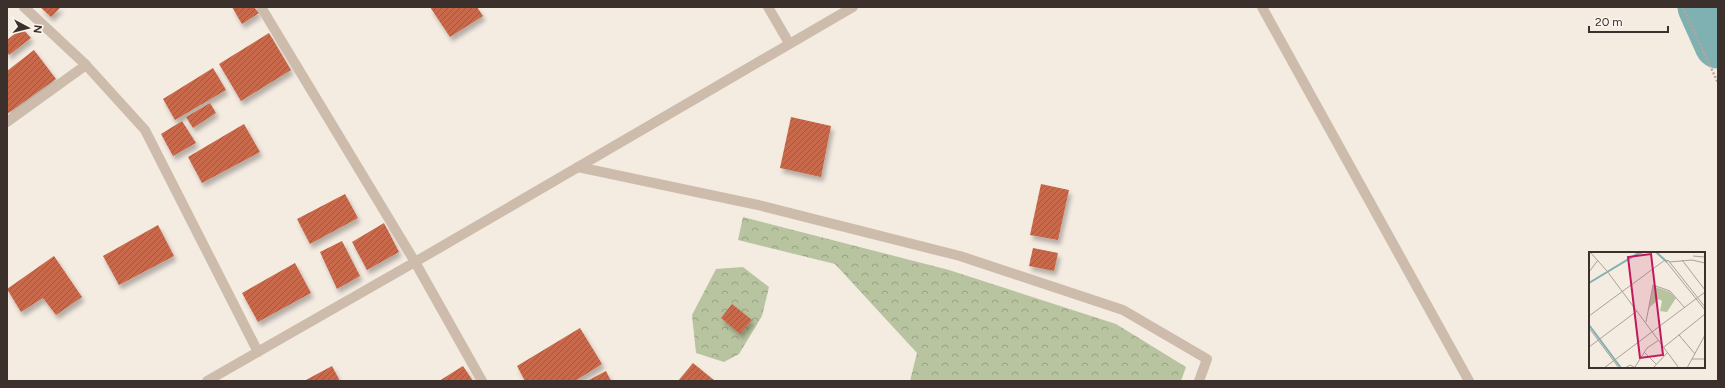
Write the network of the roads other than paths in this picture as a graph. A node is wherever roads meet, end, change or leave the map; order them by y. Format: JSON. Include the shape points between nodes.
{"nodes":[{"id":1,"x":24,"y":7,"type":"edge"},
{"id":2,"x":261,"y":7,"type":"edge"},
{"id":3,"x":768,"y":7,"type":"edge"},
{"id":4,"x":853,"y":7,"type":"edge"},
{"id":5,"x":1262,"y":7,"type":"edge"},
{"id":6,"x":789,"y":43,"type":"junction"},
{"id":7,"x":86,"y":65,"type":"junction"},
{"id":8,"x":7,"y":122,"type":"edge"},
{"id":9,"x":578,"y":167,"type":"junction"},
{"id":10,"x":415,"y":262,"type":"junction"},
{"id":11,"x":258,"y":352,"type":"junction"},
{"id":12,"x":207,"y":381,"type":"edge"},
{"id":13,"x":482,"y":381,"type":"edge"},
{"id":14,"x":1199,"y":381,"type":"edge"},
{"id":15,"x":1469,"y":381,"type":"edge"}],
"edges":[{"from":1,"to":7,"type":"street"},
{"from":2,"to":10,"type":"street"},
{"from":3,"to":6,"type":"street"},
{"from":4,"to":6,"type":"street"},
{"from":5,"to":15,"type":"street"},
{"from":6,"to":9,"type":"street"},
{"from":7,"to":8,"type":"street"},
{"from":7,"to":11,"type":"street","via":[[145,130]]},
{"from":9,"to":10,"type":"street"},
{"from":9,"to":14,"type":"street","via":[[758,205],[960,256],[1124,310],[1207,359]]},
{"from":10,"to":11,"type":"street"},
{"from":10,"to":13,"type":"street"},
{"from":11,"to":12,"type":"street"}]}
